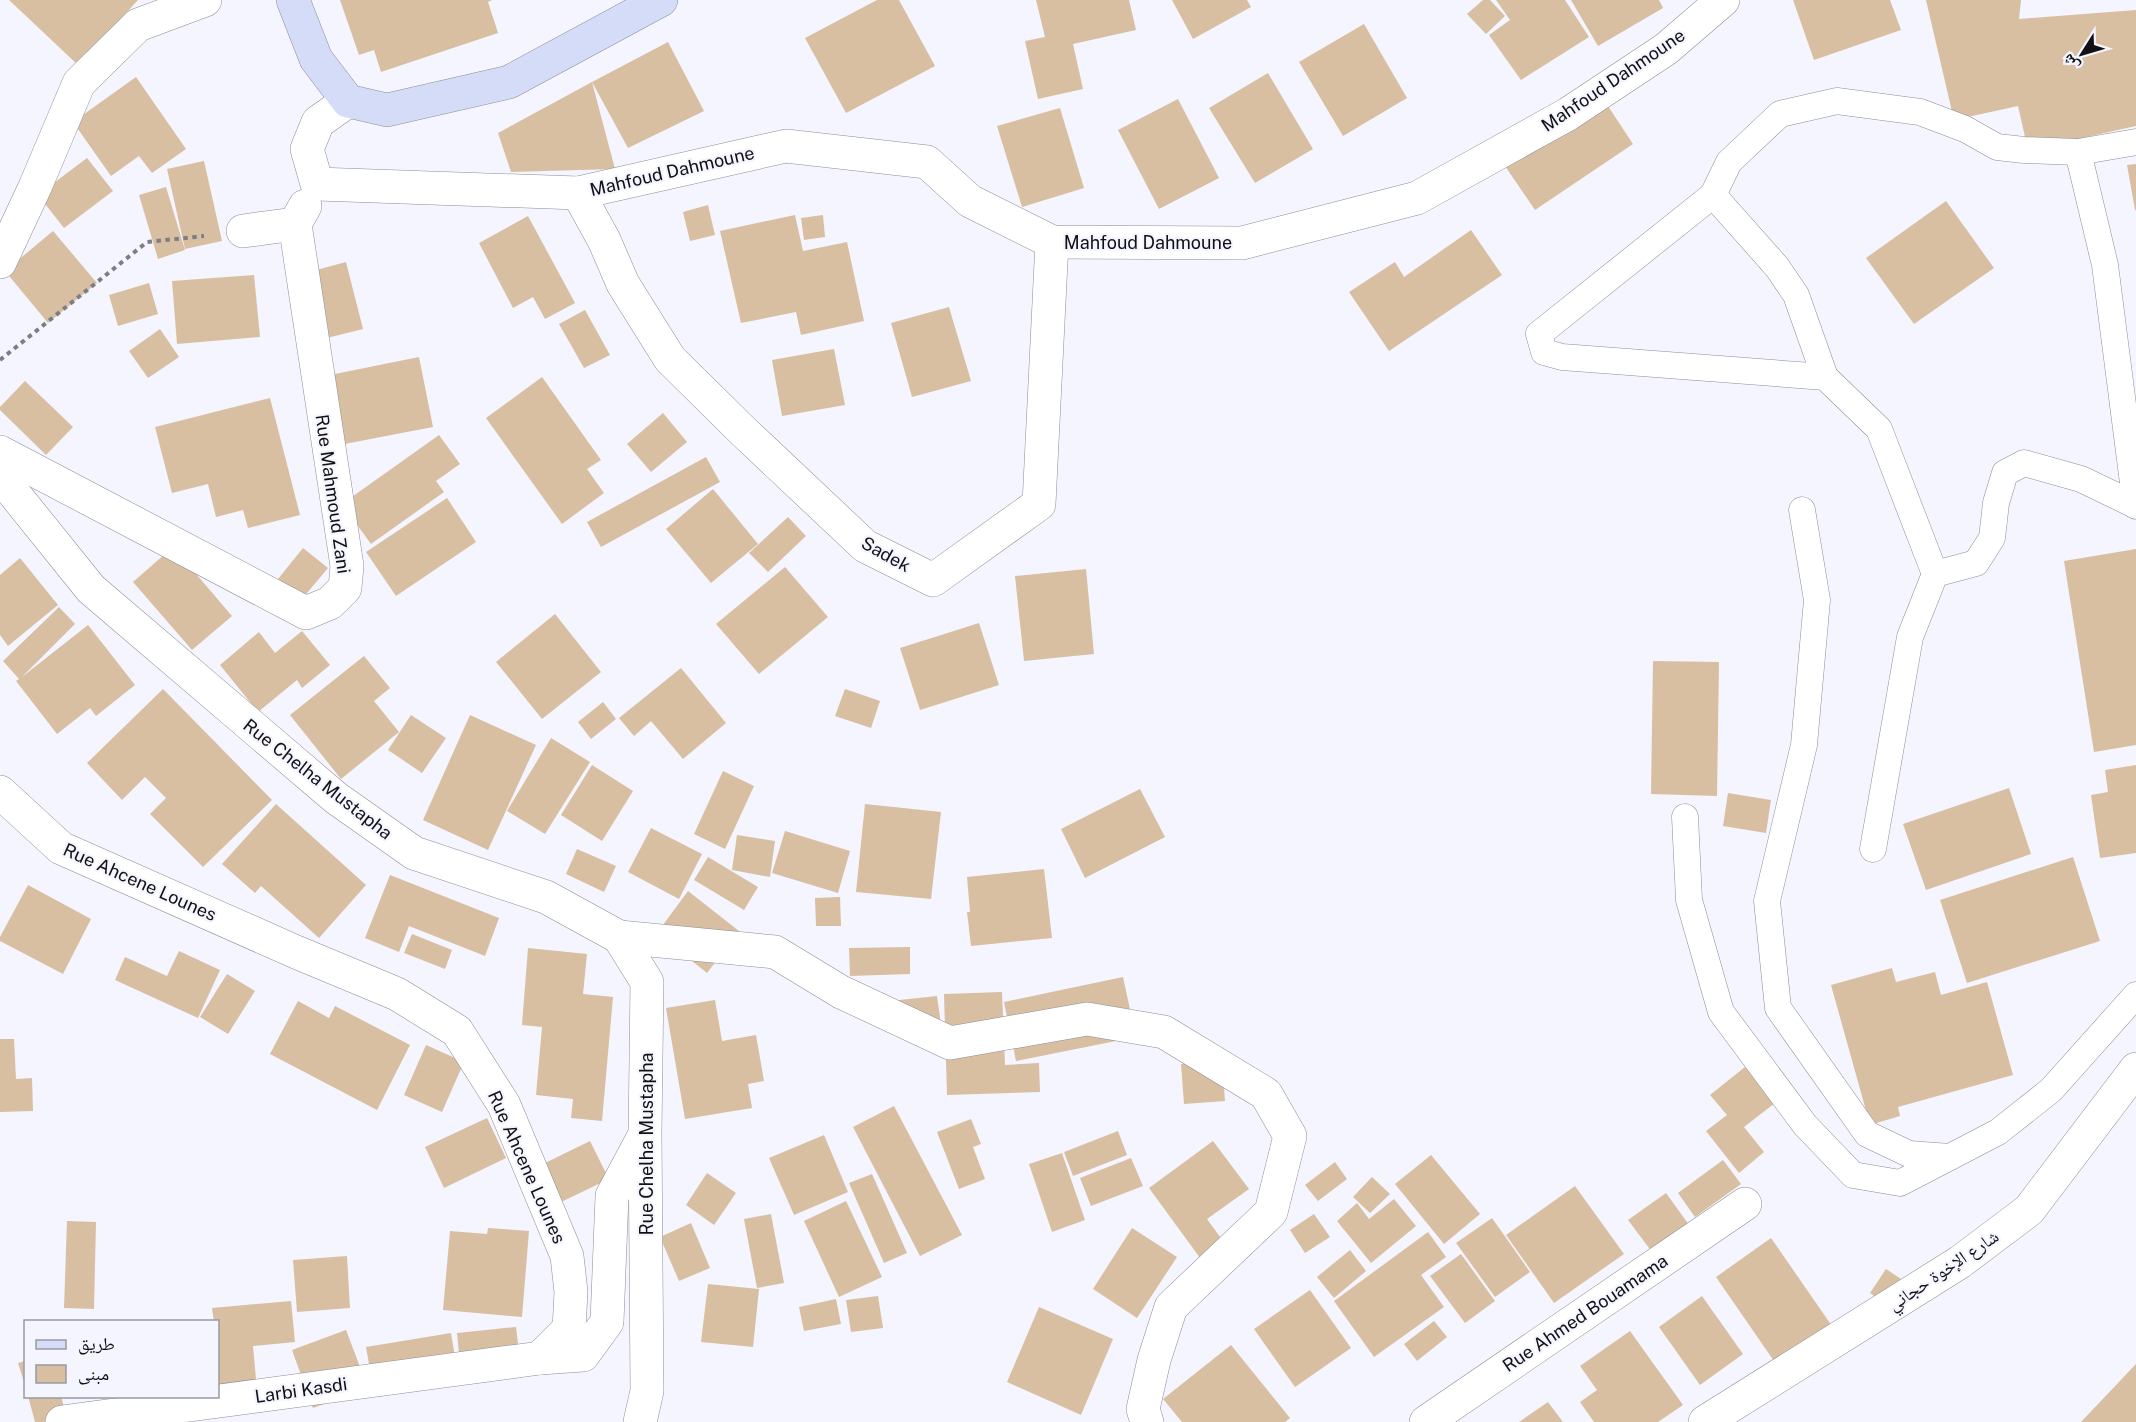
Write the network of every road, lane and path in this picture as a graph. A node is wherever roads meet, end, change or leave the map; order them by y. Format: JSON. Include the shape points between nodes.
{"nodes":[{"id":1,"x":205,"y":0,"type":"edge"},
{"id":2,"x":293,"y":0,"type":"edge"},
{"id":3,"x":661,"y":0,"type":"edge"},
{"id":4,"x":1723,"y":0,"type":"edge"},
{"id":5,"x":348,"y":101,"type":"junction"},
{"id":6,"x":2136,"y":142,"type":"edge"},
{"id":7,"x":2078,"y":152,"type":"junction"},
{"id":8,"x":317,"y":184,"type":"junction"},
{"id":9,"x":578,"y":193,"type":"junction"},
{"id":10,"x":1713,"y":195,"type":"junction"},
{"id":11,"x":295,"y":224,"type":"junction"},
{"id":12,"x":243,"y":231,"type":"joint"},
{"id":13,"x":1052,"y":242,"type":"junction"},
{"id":14,"x":0,"y":262,"type":"edge"},
{"id":15,"x":0,"y":360,"type":"edge"},
{"id":16,"x":1825,"y":377,"type":"junction"},
{"id":17,"x":0,"y":452,"type":"edge"},
{"id":18,"x":0,"y":476,"type":"edge"},
{"id":19,"x":2136,"y":506,"type":"edge"},
{"id":20,"x":1802,"y":510,"type":"dead end"},
{"id":21,"x":1935,"y":574,"type":"junction"},
{"id":22,"x":0,"y":792,"type":"edge"},
{"id":23,"x":1685,"y":817,"type":"dead end"},
{"id":24,"x":1873,"y":849,"type":"dead end"},
{"id":25,"x":619,"y":938,"type":"junction"},
{"id":26,"x":2136,"y":995,"type":"edge"},
{"id":27,"x":2136,"y":1069,"type":"edge"},
{"id":28,"x":645,"y":1133,"type":"junction"},
{"id":29,"x":1950,"y":1157,"type":"junction"},
{"id":30,"x":1745,"y":1204,"type":"dead end"},
{"id":31,"x":540,"y":1358,"type":"junction"},
{"id":32,"x":63,"y":1422,"type":"edge"},
{"id":33,"x":640,"y":1422,"type":"edge"},
{"id":34,"x":1147,"y":1422,"type":"edge"},
{"id":35,"x":1426,"y":1422,"type":"edge"},
{"id":36,"x":1705,"y":1422,"type":"edge"}],
"edges":[{"from":1,"to":14,"type":"street","via":[[138,25],[79,83]]},
{"from":2,"to":5,"type":"main road","via":[[316,59]]},
{"from":3,"to":5,"type":"main road","via":[[509,82],[387,110]]},
{"from":4,"to":13,"type":"street","name":"Mahfoud Dahmoune","via":[[1666,49],[1568,114],[1417,198],[1242,243]]},
{"from":5,"to":8,"type":"street","via":[[318,122],[307,149]]},
{"from":6,"to":7,"type":"lane"},
{"from":7,"to":10,"type":"lane","via":[[1997,147],[1965,129],[1920,112],[1838,101],[1780,114],[1730,162]]},
{"from":7,"to":19,"type":"lane","via":[[2106,265]]},
{"from":8,"to":9,"type":"street","name":"Mahfoud Dahmoune"},
{"from":8,"to":11,"type":"street"},
{"from":9,"to":13,"type":"street","name":"Mahfoud Dahmoune","via":[[786,146],[927,162],[970,201]]},
{"from":9,"to":13,"type":"street","name":"Sadek","via":[[623,284],[670,359],[865,546],[933,580],[1039,504]]},
{"from":10,"to":16,"type":"lane","via":[[1777,267],[1796,295]]},
{"from":10,"to":16,"type":"lane","via":[[1539,334],[1544,352],[1562,357]]},
{"from":11,"to":12,"type":"street"},
{"from":11,"to":17,"type":"street","name":"Rue Mahmoud Zani","via":[[347,566],[345,588],[330,603],[306,613]]},
{"from":12,"to":15,"type":"path","via":[[147,242]]},
{"from":16,"to":21,"type":"lane","via":[[1879,429]]},
{"from":18,"to":25,"type":"street","name":"Rue Chelha Mustapha","via":[[91,589],[336,798],[414,853],[546,897]]},
{"from":19,"to":21,"type":"lane","via":[[2081,479],[2024,463],[2005,473],[1992,538],[1976,563]]},
{"from":20,"to":29,"type":"lane","via":[[1817,600],[1804,744],[1767,901],[1778,1008],[1867,1134],[1909,1154]]},
{"from":21,"to":24,"type":"lane","via":[[1910,637]]},
{"from":22,"to":31,"type":"street","name":"Rue Ahcene Lounes","via":[[61,848],[398,994],[457,1031],[504,1105],[567,1256],[571,1292],[569,1329]]},
{"from":23,"to":29,"type":"lane","via":[[1689,900],[1721,1012],[1805,1125],[1853,1175],[1900,1183]]},
{"from":25,"to":28,"type":"street","name":"Rue Chelha Mustapha","via":[[647,982]]},
{"from":25,"to":34,"type":"street","via":[[775,952],[841,992],[950,1043],[1087,1019],[1164,1032],[1266,1094],[1290,1136],[1271,1212],[1171,1307],[1143,1409]]},
{"from":26,"to":29,"type":"lane","via":[[2051,1090],[1998,1132]]},
{"from":27,"to":36,"type":"street","name":"شارع الإخوة حجاني","via":[[2029,1210],[1960,1262]]},
{"from":28,"to":31,"type":"street","via":[[612,1196],[607,1322],[583,1355]]},
{"from":28,"to":33,"type":"street","name":"Rue Chelha Mustapha","via":[[647,1391]]},
{"from":30,"to":35,"type":"street","name":"Rue Ahmed Bouamama"},
{"from":31,"to":32,"type":"street","name":"Larbi Kasdi"}]}
